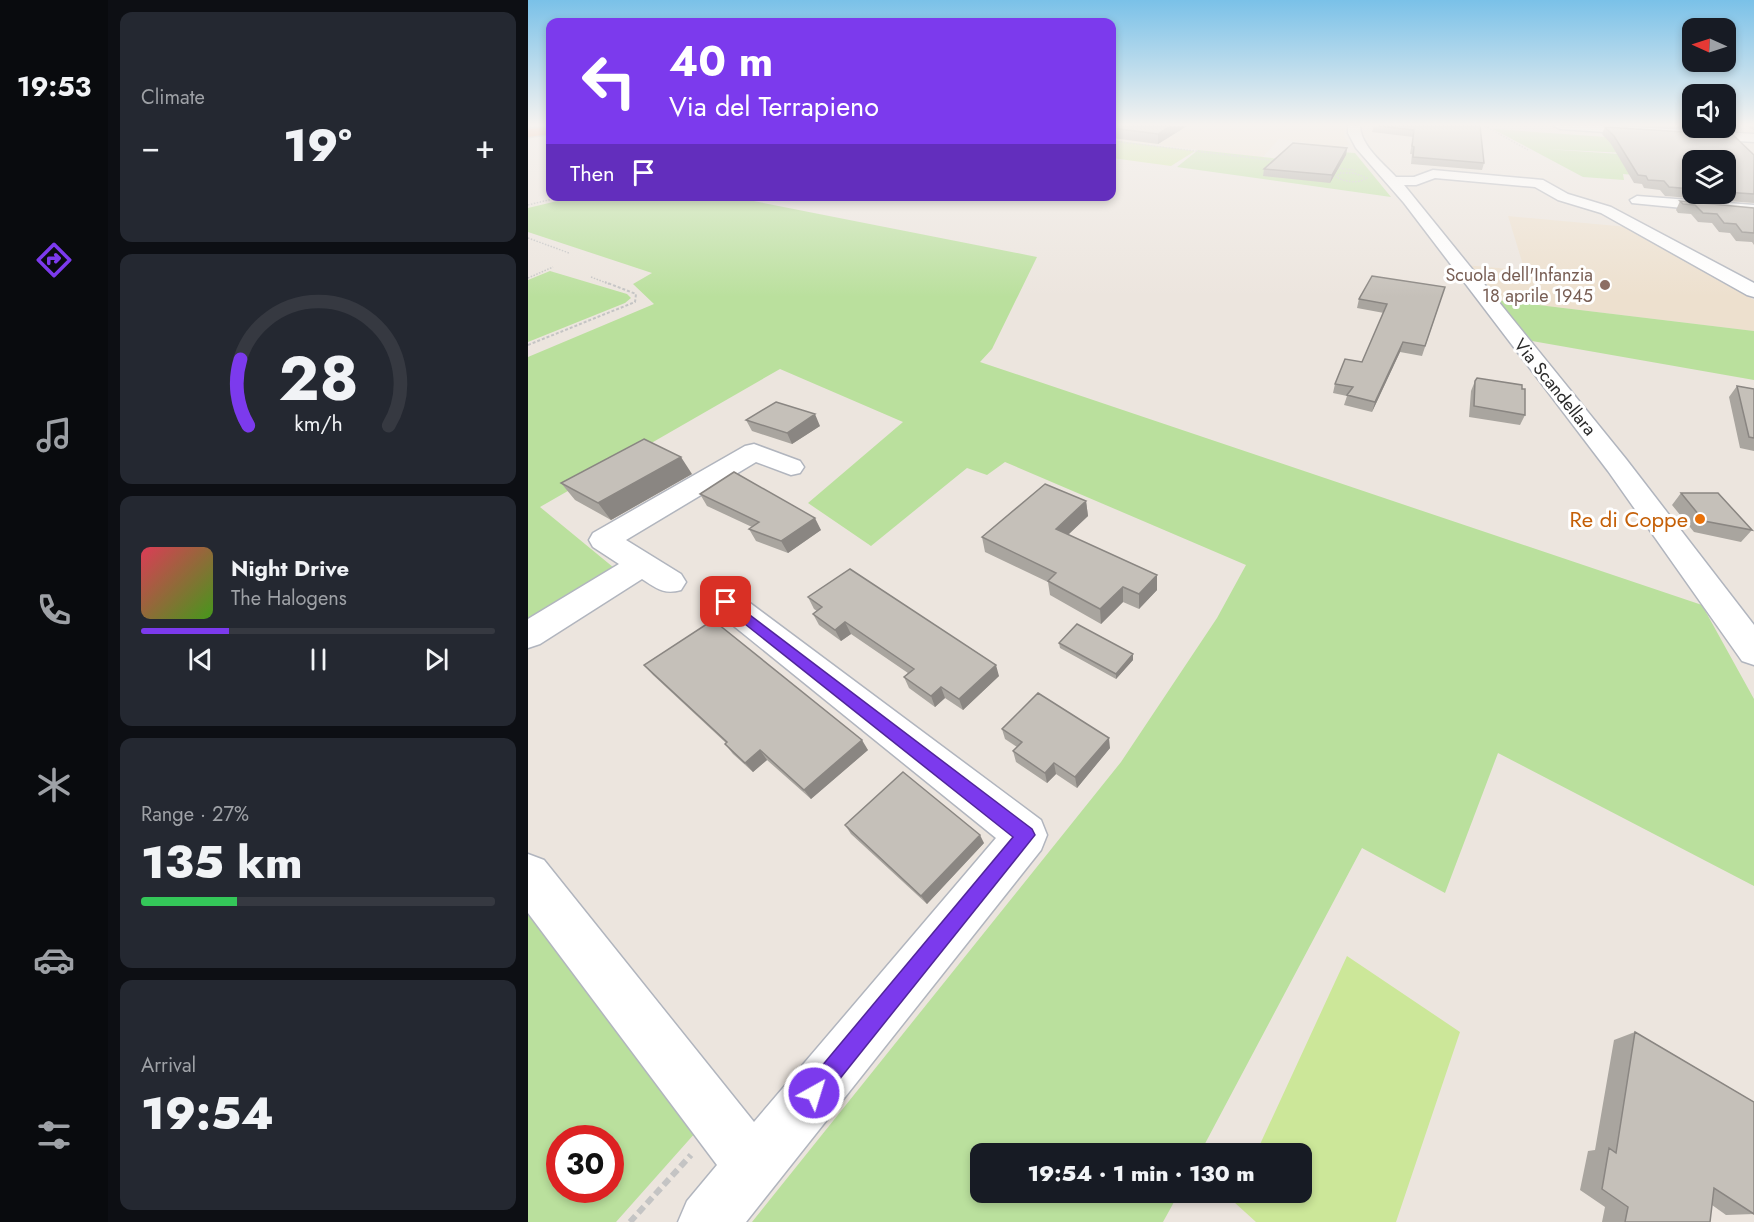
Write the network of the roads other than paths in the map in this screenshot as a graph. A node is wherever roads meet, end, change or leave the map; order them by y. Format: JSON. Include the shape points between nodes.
{"nodes":[{"id":1,"x":1394,"y":183,"type":"edge"},
{"id":2,"x":1538,"y":183,"type":"edge"},
{"id":3,"x":1637,"y":200,"type":"dead end"},
{"id":4,"x":1754,"y":210,"type":"edge"},
{"id":5,"x":1754,"y":291,"type":"edge"},
{"id":6,"x":791,"y":467,"type":"dead end"},
{"id":7,"x":642,"y":564,"type":"junction"},
{"id":8,"x":670,"y":582,"type":"dead end"},
{"id":9,"x":726,"y":602,"type":"dead end"},
{"id":10,"x":528,"y":635,"type":"edge"},
{"id":11,"x":1754,"y":651,"type":"edge"},
{"id":12,"x":528,"y":876,"type":"edge"},
{"id":13,"x":753,"y":1166,"type":"junction"},
{"id":14,"x":708,"y":1222,"type":"edge"}],
"edges":[{"from":1,"to":11,"type":"street","name":"Via Scandellara","via":[[1617,465]]},
{"from":2,"to":5,"type":"street","via":[[1563,197],[1606,210]]},
{"from":3,"to":4,"type":"street"},
{"from":6,"to":7,"type":"street","via":[[754,452],[604,540]]},
{"from":7,"to":8,"type":"street"},
{"from":7,"to":10,"type":"street"},
{"from":9,"to":13,"type":"street","via":[[1026,835]]},
{"from":12,"to":13,"type":"street"},
{"from":13,"to":14,"type":"street"}]}
